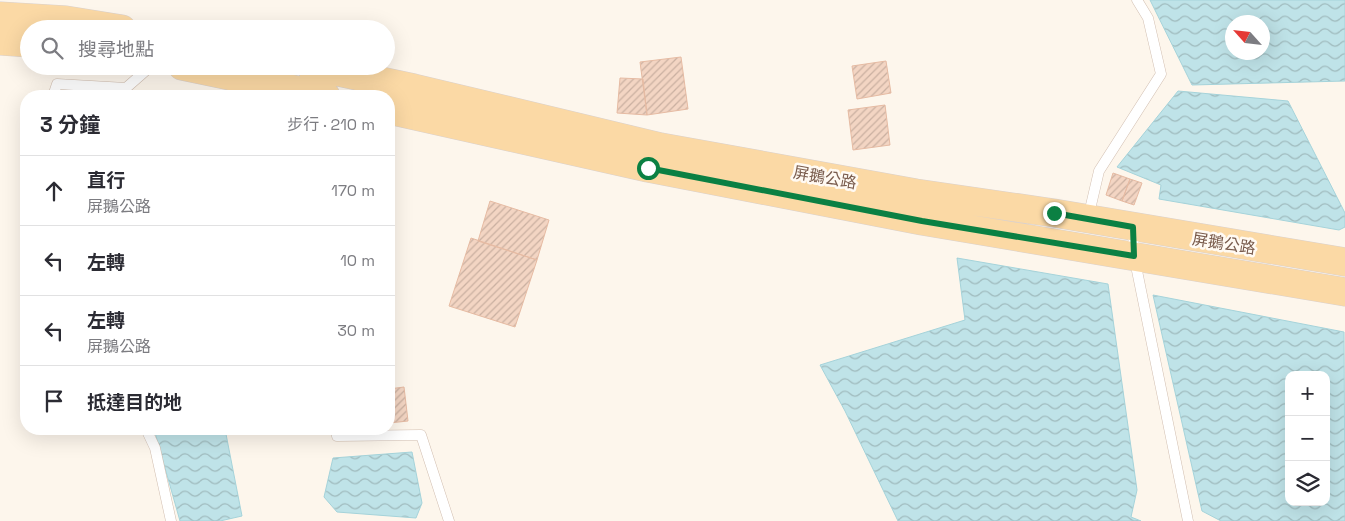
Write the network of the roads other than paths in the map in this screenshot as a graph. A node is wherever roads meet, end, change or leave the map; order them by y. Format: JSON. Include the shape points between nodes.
{"nodes":[{"id":1,"x":1138,"y":0,"type":"edge"},
{"id":2,"x":0,"y":16,"type":"edge"},
{"id":3,"x":66,"y":20,"type":"edge"},
{"id":4,"x":0,"y":41,"type":"edge"},
{"id":5,"x":20,"y":42,"type":"edge"},
{"id":6,"x":141,"y":75,"type":"edge"},
{"id":7,"x":224,"y":75,"type":"edge"},
{"id":8,"x":353,"y":75,"type":"edge"},
{"id":9,"x":55,"y":90,"type":"edge"},
{"id":10,"x":293,"y":90,"type":"edge"},
{"id":11,"x":395,"y":111,"type":"edge"},
{"id":12,"x":1088,"y":219,"type":"junction"},
{"id":13,"x":1133,"y":227,"type":"junction"},
{"id":14,"x":1134,"y":256,"type":"junction"},
{"id":15,"x":1345,"y":262,"type":"edge"},
{"id":16,"x":1345,"y":292,"type":"edge"},
{"id":17,"x":149,"y":435,"type":"edge"},
{"id":18,"x":337,"y":435,"type":"edge"},
{"id":19,"x":171,"y":521,"type":"edge"},
{"id":20,"x":449,"y":521,"type":"edge"},
{"id":21,"x":1188,"y":521,"type":"edge"}],
"edges":[{"from":1,"to":12,"type":"lane","via":[[1148,18],[1161,74],[1099,171]]},
{"from":2,"to":3,"type":"main road"},
{"from":4,"to":5,"type":"main road"},
{"from":6,"to":9,"type":"lane","via":[[126,88],[57,84]]},
{"from":7,"to":10,"type":"main road"},
{"from":8,"to":12,"type":"main road","name":"屏鵝公路","via":[[661,147],[916,194]]},
{"from":11,"to":14,"type":"main road","name":"屏鵝公路","via":[[648,168],[922,221]]},
{"from":12,"to":13,"type":"main road","name":"屏鵝公路"},
{"from":13,"to":14,"type":"lane"},
{"from":13,"to":15,"type":"main road","name":"屏鵝公路"},
{"from":14,"to":16,"type":"main road","name":"屏鵝公路"},
{"from":14,"to":21,"type":"lane"},
{"from":17,"to":19,"type":"lane","via":[[155,448]]},
{"from":18,"to":20,"type":"lane","via":[[421,435]]}]}
